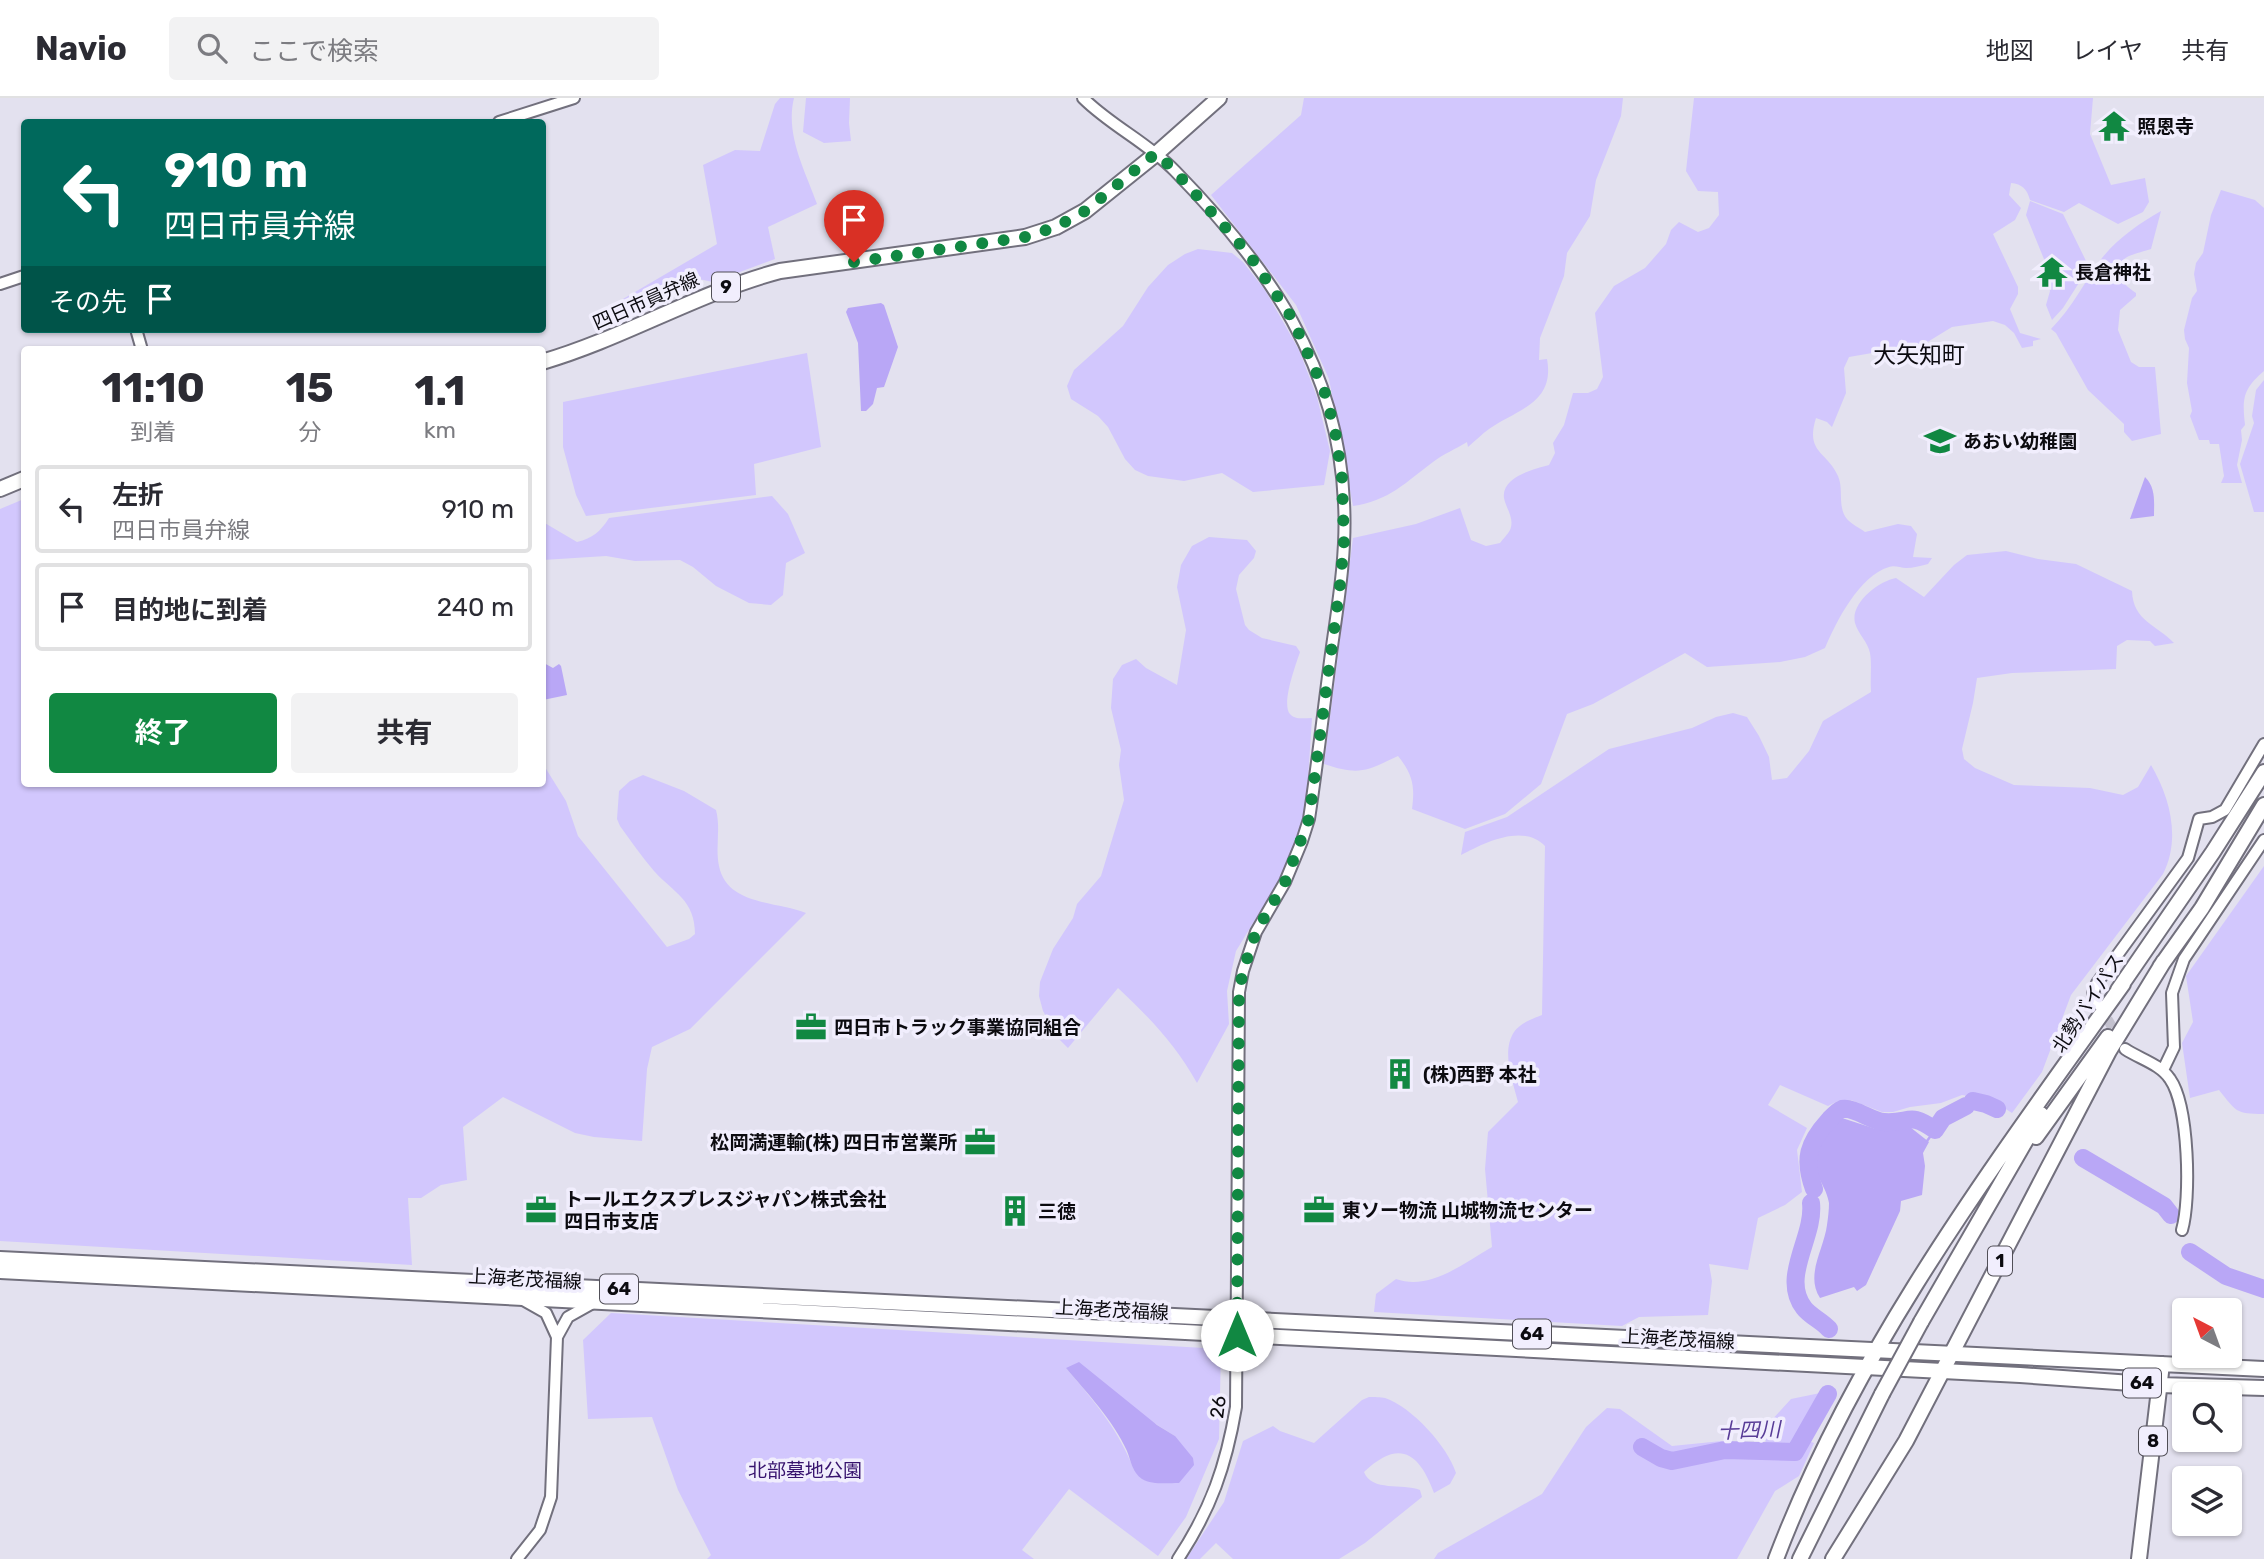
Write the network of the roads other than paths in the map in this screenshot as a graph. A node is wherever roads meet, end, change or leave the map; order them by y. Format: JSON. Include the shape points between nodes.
{"nodes":[{"id":1,"x":574,"y":98,"type":"edge"},
{"id":2,"x":1083,"y":98,"type":"edge"},
{"id":3,"x":1219,"y":98,"type":"edge"},
{"id":4,"x":508,"y":119,"type":"edge"},
{"id":5,"x":1156,"y":153,"type":"junction"},
{"id":6,"x":21,"y":277,"type":"edge"},
{"id":7,"x":0,"y":284,"type":"edge"},
{"id":8,"x":546,"y":361,"type":"edge"},
{"id":9,"x":21,"y":480,"type":"edge"},
{"id":10,"x":0,"y":489,"type":"edge"},
{"id":11,"x":2264,"y":744,"type":"edge"},
{"id":12,"x":2264,"y":772,"type":"edge"},
{"id":13,"x":2264,"y":805,"type":"edge"},
{"id":14,"x":2264,"y":816,"type":"edge"},
{"id":15,"x":2264,"y":840,"type":"edge"},
{"id":16,"x":2202,"y":908,"type":"junction"},
{"id":17,"x":2164,"y":961,"type":"junction"},
{"id":18,"x":2123,"y":984,"type":"junction"},
{"id":19,"x":2099,"y":1004,"type":"tunnel mouth"},
{"id":20,"x":2125,"y":1049,"type":"tunnel mouth"},
{"id":21,"x":2163,"y":1070,"type":"junction"},
{"id":22,"x":2182,"y":1230,"type":"dead end"},
{"id":23,"x":0,"y":1259,"type":"edge"},
{"id":24,"x":1955,"y":1261,"type":"junction"},
{"id":25,"x":0,"y":1271,"type":"edge"},
{"id":26,"x":517,"y":1297,"type":"junction"},
{"id":27,"x":596,"y":1302,"type":"junction"},
{"id":28,"x":1237,"y":1328,"type":"junction"},
{"id":29,"x":557,"y":1337,"type":"junction"},
{"id":30,"x":1877,"y":1349,"type":"junction"},
{"id":31,"x":1953,"y":1354,"type":"junction"},
{"id":32,"x":2162,"y":1364,"type":"junction"},
{"id":33,"x":1865,"y":1369,"type":"junction"},
{"id":34,"x":2264,"y":1369,"type":"edge"},
{"id":35,"x":1943,"y":1373,"type":"junction"},
{"id":36,"x":2159,"y":1385,"type":"junction"},
{"id":37,"x":2264,"y":1388,"type":"edge"},
{"id":38,"x":517,"y":1559,"type":"edge"},
{"id":39,"x":1178,"y":1559,"type":"edge"},
{"id":40,"x":1776,"y":1559,"type":"edge"},
{"id":41,"x":1800,"y":1559,"type":"edge"},
{"id":42,"x":1833,"y":1559,"type":"edge"},
{"id":43,"x":2138,"y":1559,"type":"edge"}],
"edges":[{"from":1,"to":4,"type":"street"},
{"from":2,"to":5,"type":"street","name":"26"},
{"from":3,"to":5,"type":"main road","name":"四日市員弁線","number":"9"},
{"from":5,"to":8,"type":"main road","name":"四日市員弁線","number":"9","via":[[1085,211],[1056,227],[1025,237],[780,271],[713,292],[583,350]]},
{"from":5,"to":28,"type":"street","name":"26","via":[[1248,253],[1292,318],[1329,407],[1345,504],[1340,585],[1309,819],[1285,882],[1256,932],[1239,992]]},
{"from":6,"to":7,"type":"street"},
{"from":9,"to":10,"type":"main road"},
{"from":11,"to":19,"type":"street","via":[[2225,810],[2199,819],[2183,866],[2096,983],[2093,993]]},
{"from":12,"to":18,"type":"main road","name":"北勢バイパス","number":"1"},
{"from":13,"to":16,"type":"main road","name":"北勢バイパス","number":"1"},
{"from":14,"to":16,"type":"main road"},
{"from":15,"to":21,"type":"street","via":[[2175,977],[2171,1006],[2174,1046]]},
{"from":16,"to":17,"type":"main road","name":"北勢バイパス","number":"1"},
{"from":17,"to":24,"type":"main road","name":"北勢バイパス","number":"1","via":[[2035,1139]]},
{"from":17,"to":31,"type":"main road","number":"1","via":[[2092,1083]]},
{"from":18,"to":24,"type":"main road","name":"北勢バイパス","number":"1"},
{"from":18,"to":30,"type":"main road","number":"1","via":[[1969,1203]]},
{"from":20,"to":21,"type":"street"},
{"from":21,"to":22,"type":"street","via":[[2172,1080],[2181,1107],[2188,1178]]},
{"from":23,"to":28,"type":"main road","name":"上海老茂福線","number":"64"},
{"from":24,"to":41,"type":"main road","name":"北勢バイパス","number":"1","bridge":true},
{"from":25,"to":26,"type":"main road","name":"上海老茂福線","number":"64"},
{"from":26,"to":27,"type":"main road","name":"上海老茂福線","number":"64"},
{"from":26,"to":29,"type":"street","via":[[546,1313]]},
{"from":27,"to":28,"type":"main road","name":"上海老茂福線","number":"64"},
{"from":27,"to":29,"type":"street","via":[[568,1317]]},
{"from":28,"to":30,"type":"main road","name":"上海老茂福線","number":"64"},
{"from":28,"to":33,"type":"main road","name":"上海老茂福線","number":"64"},
{"from":28,"to":39,"type":"street","name":"26","via":[[1236,1407],[1229,1447],[1209,1506]]},
{"from":29,"to":38,"type":"street","via":[[551,1497],[540,1530]]},
{"from":30,"to":31,"type":"main road","name":"上海老茂福線","number":"64"},
{"from":30,"to":33,"type":"main road","number":"1"},
{"from":31,"to":32,"type":"main road","name":"上海老茂福線","number":"64"},
{"from":31,"to":35,"type":"main road","number":"1"},
{"from":32,"to":34,"type":"main road","name":"上海老茂福線","number":"64"},
{"from":32,"to":36,"type":"main road","number":"8"},
{"from":33,"to":35,"type":"main road","name":"上海老茂福線","number":"64"},
{"from":33,"to":40,"type":"main road","number":"1"},
{"from":35,"to":36,"type":"main road","name":"上海老茂福線","number":"64"},
{"from":35,"to":42,"type":"main road","number":"1"},
{"from":36,"to":37,"type":"main road","name":"上海老茂福線","number":"64"},
{"from":36,"to":43,"type":"main road","number":"8"}]}
